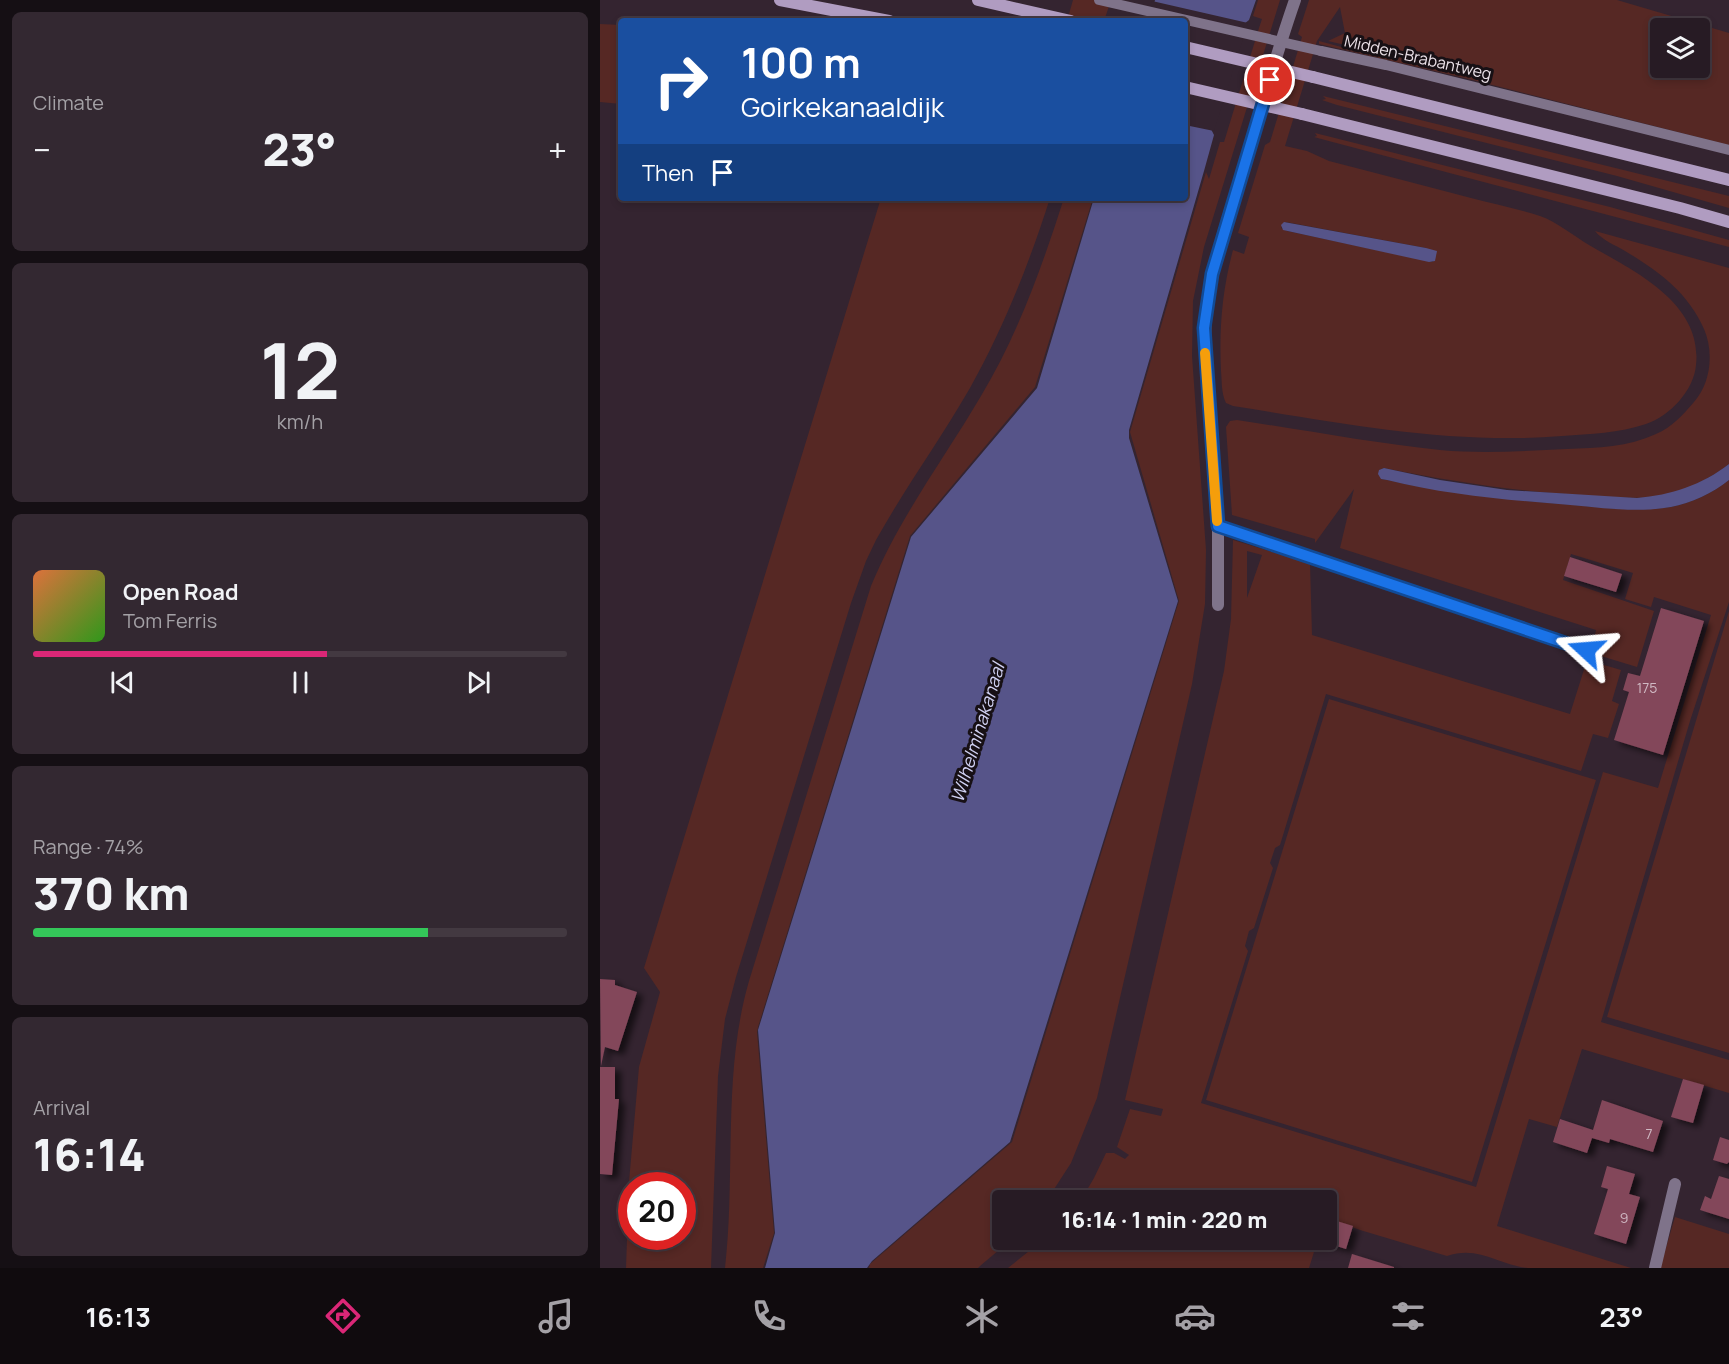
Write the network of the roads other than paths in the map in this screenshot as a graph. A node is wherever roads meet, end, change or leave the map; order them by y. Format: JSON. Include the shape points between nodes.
{"nodes":[{"id":1,"x":780,"y":0,"type":"edge"},
{"id":2,"x":978,"y":0,"type":"edge"},
{"id":3,"x":1099,"y":0,"type":"edge"},
{"id":4,"x":1295,"y":0,"type":"edge"},
{"id":5,"x":874,"y":18,"type":"edge"},
{"id":6,"x":1059,"y":18,"type":"edge"},
{"id":7,"x":1177,"y":18,"type":"edge"},
{"id":8,"x":1188,"y":20,"type":"edge"},
{"id":9,"x":1188,"y":48,"type":"edge"},
{"id":10,"x":1188,"y":88,"type":"edge"},
{"id":11,"x":1729,"y":150,"type":"edge"},
{"id":12,"x":1729,"y":180,"type":"edge"},
{"id":13,"x":1729,"y":222,"type":"edge"},
{"id":14,"x":1218,"y":526,"type":"junction"},
{"id":15,"x":1218,"y":605,"type":"dead end"},
{"id":16,"x":1586,"y":650,"type":"dead end"},
{"id":17,"x":1675,"y":1184,"type":"dead end"},
{"id":18,"x":1654,"y":1268,"type":"edge"}],
"edges":[{"from":1,"to":5,"type":"main road"},
{"from":2,"to":6,"type":"main road"},
{"from":3,"to":7,"type":"lane","name":"Midden-Brabantweg","bridge":true},
{"from":4,"to":14,"type":"street","via":[[1219,247],[1207,300],[1205,351]]},
{"from":8,"to":11,"type":"lane","name":"Midden-Brabantweg","bridge":true},
{"from":9,"to":12,"type":"main road","bridge":true},
{"from":10,"to":13,"type":"main road","bridge":true},
{"from":14,"to":15,"type":"street"},
{"from":14,"to":16,"type":"lane"},
{"from":17,"to":18,"type":"street"}]}
